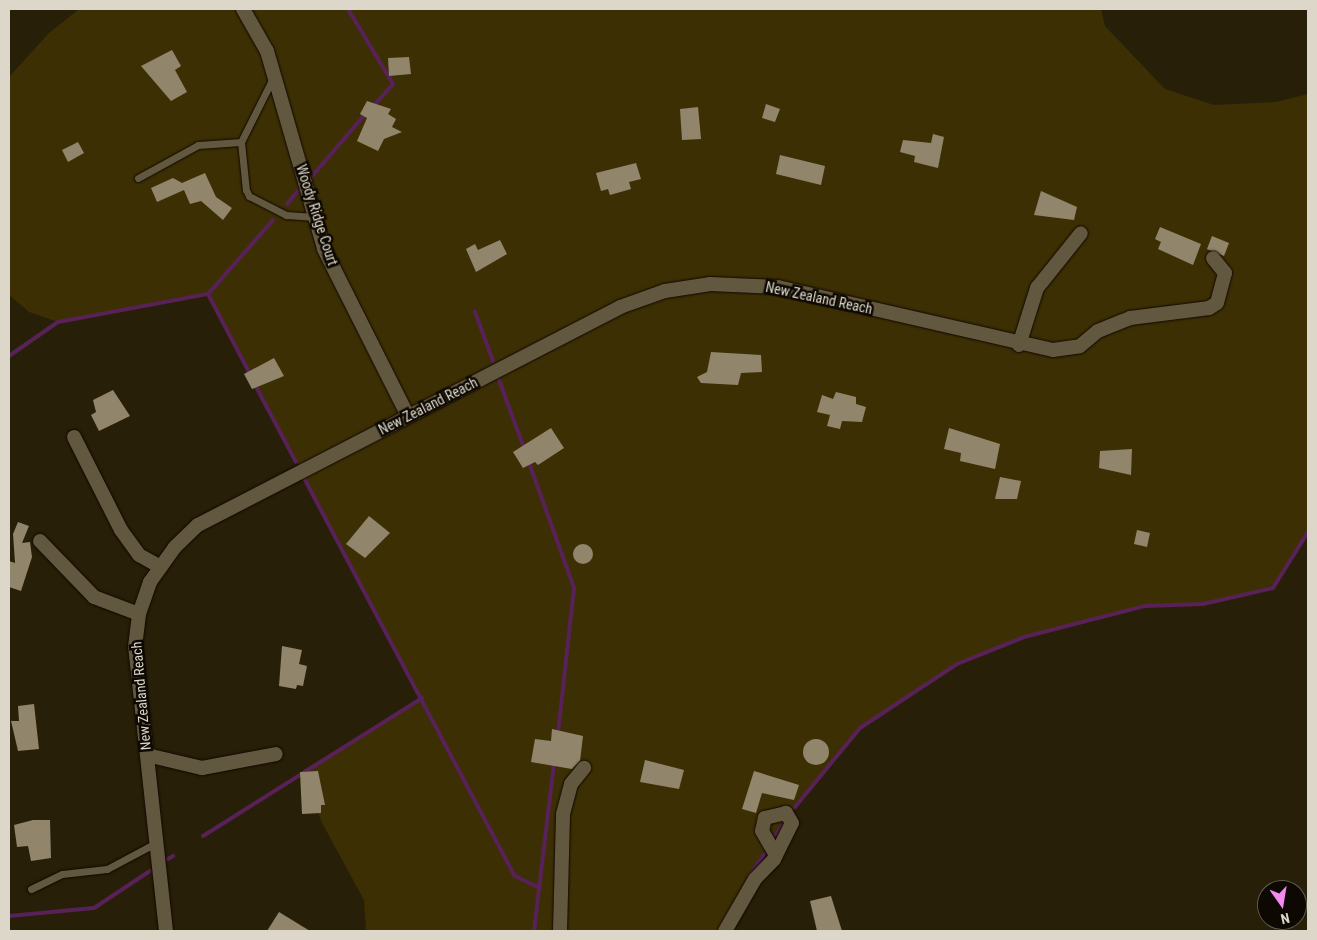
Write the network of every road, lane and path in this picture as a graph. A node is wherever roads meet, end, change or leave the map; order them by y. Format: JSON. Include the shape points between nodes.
{"nodes":[{"id":1,"x":243,"y":9,"type":"edge"},
{"id":2,"x":274,"y":75,"type":"junction"},
{"id":3,"x":241,"y":142,"type":"junction"},
{"id":4,"x":138,"y":178,"type":"dead end"},
{"id":5,"x":315,"y":217,"type":"junction"},
{"id":6,"x":1081,"y":233,"type":"dead end"},
{"id":7,"x":1213,"y":258,"type":"dead end"},
{"id":8,"x":1019,"y":345,"type":"junction"},
{"id":9,"x":408,"y":416,"type":"junction"},
{"id":10,"x":74,"y":437,"type":"dead end"},
{"id":11,"x":40,"y":541,"type":"dead end"},
{"id":12,"x":159,"y":566,"type":"junction"},
{"id":13,"x":139,"y":614,"type":"junction"},
{"id":14,"x":276,"y":754,"type":"dead end"},
{"id":15,"x":147,"y":756,"type":"junction"},
{"id":16,"x":584,"y":768,"type":"dead end"},
{"id":17,"x":156,"y":843,"type":"junction"},
{"id":18,"x":776,"y":855,"type":"dead end"},
{"id":19,"x":31,"y":889,"type":"dead end"},
{"id":20,"x":166,"y":931,"type":"edge"},
{"id":21,"x":560,"y":931,"type":"edge"},
{"id":22,"x":725,"y":931,"type":"edge"}],
"edges":[{"from":1,"to":2,"type":"street","name":"Woody Ridge Court","via":[[267,51]]},
{"from":2,"to":3,"type":"lane"},
{"from":2,"to":5,"type":"street","name":"Woody Ridge Court"},
{"from":3,"to":4,"type":"lane","via":[[198,145]]},
{"from":3,"to":5,"type":"lane","via":[[249,196],[286,215]]},
{"from":5,"to":9,"type":"street","name":"Woody Ridge Court","via":[[331,265]]},
{"from":6,"to":8,"type":"street","via":[[1037,288]]},
{"from":7,"to":8,"type":"street","name":"New Zealand Reach","via":[[1225,273],[1217,303],[1178,314],[1130,318],[1098,331],[1080,346],[1053,350]]},
{"from":8,"to":9,"type":"street","name":"New Zealand Reach","via":[[778,287],[710,284],[665,291],[620,307]]},
{"from":9,"to":12,"type":"street","name":"New Zealand Reach","via":[[198,525]]},
{"from":10,"to":12,"type":"street","via":[[120,530],[139,555]]},
{"from":11,"to":13,"type":"street","via":[[94,597]]},
{"from":12,"to":13,"type":"street","name":"New Zealand Reach"},
{"from":13,"to":15,"type":"street","name":"New Zealand Reach","via":[[135,657]]},
{"from":14,"to":15,"type":"street","via":[[202,768]]},
{"from":15,"to":17,"type":"street","name":"New Zealand Reach"},
{"from":16,"to":21,"type":"street","via":[[571,784],[563,814]]},
{"from":17,"to":19,"type":"lane","via":[[107,869],[62,874]]},
{"from":17,"to":20,"type":"street","name":"New Zealand Reach"},
{"from":18,"to":22,"type":"street","via":[[755,879]]}]}
